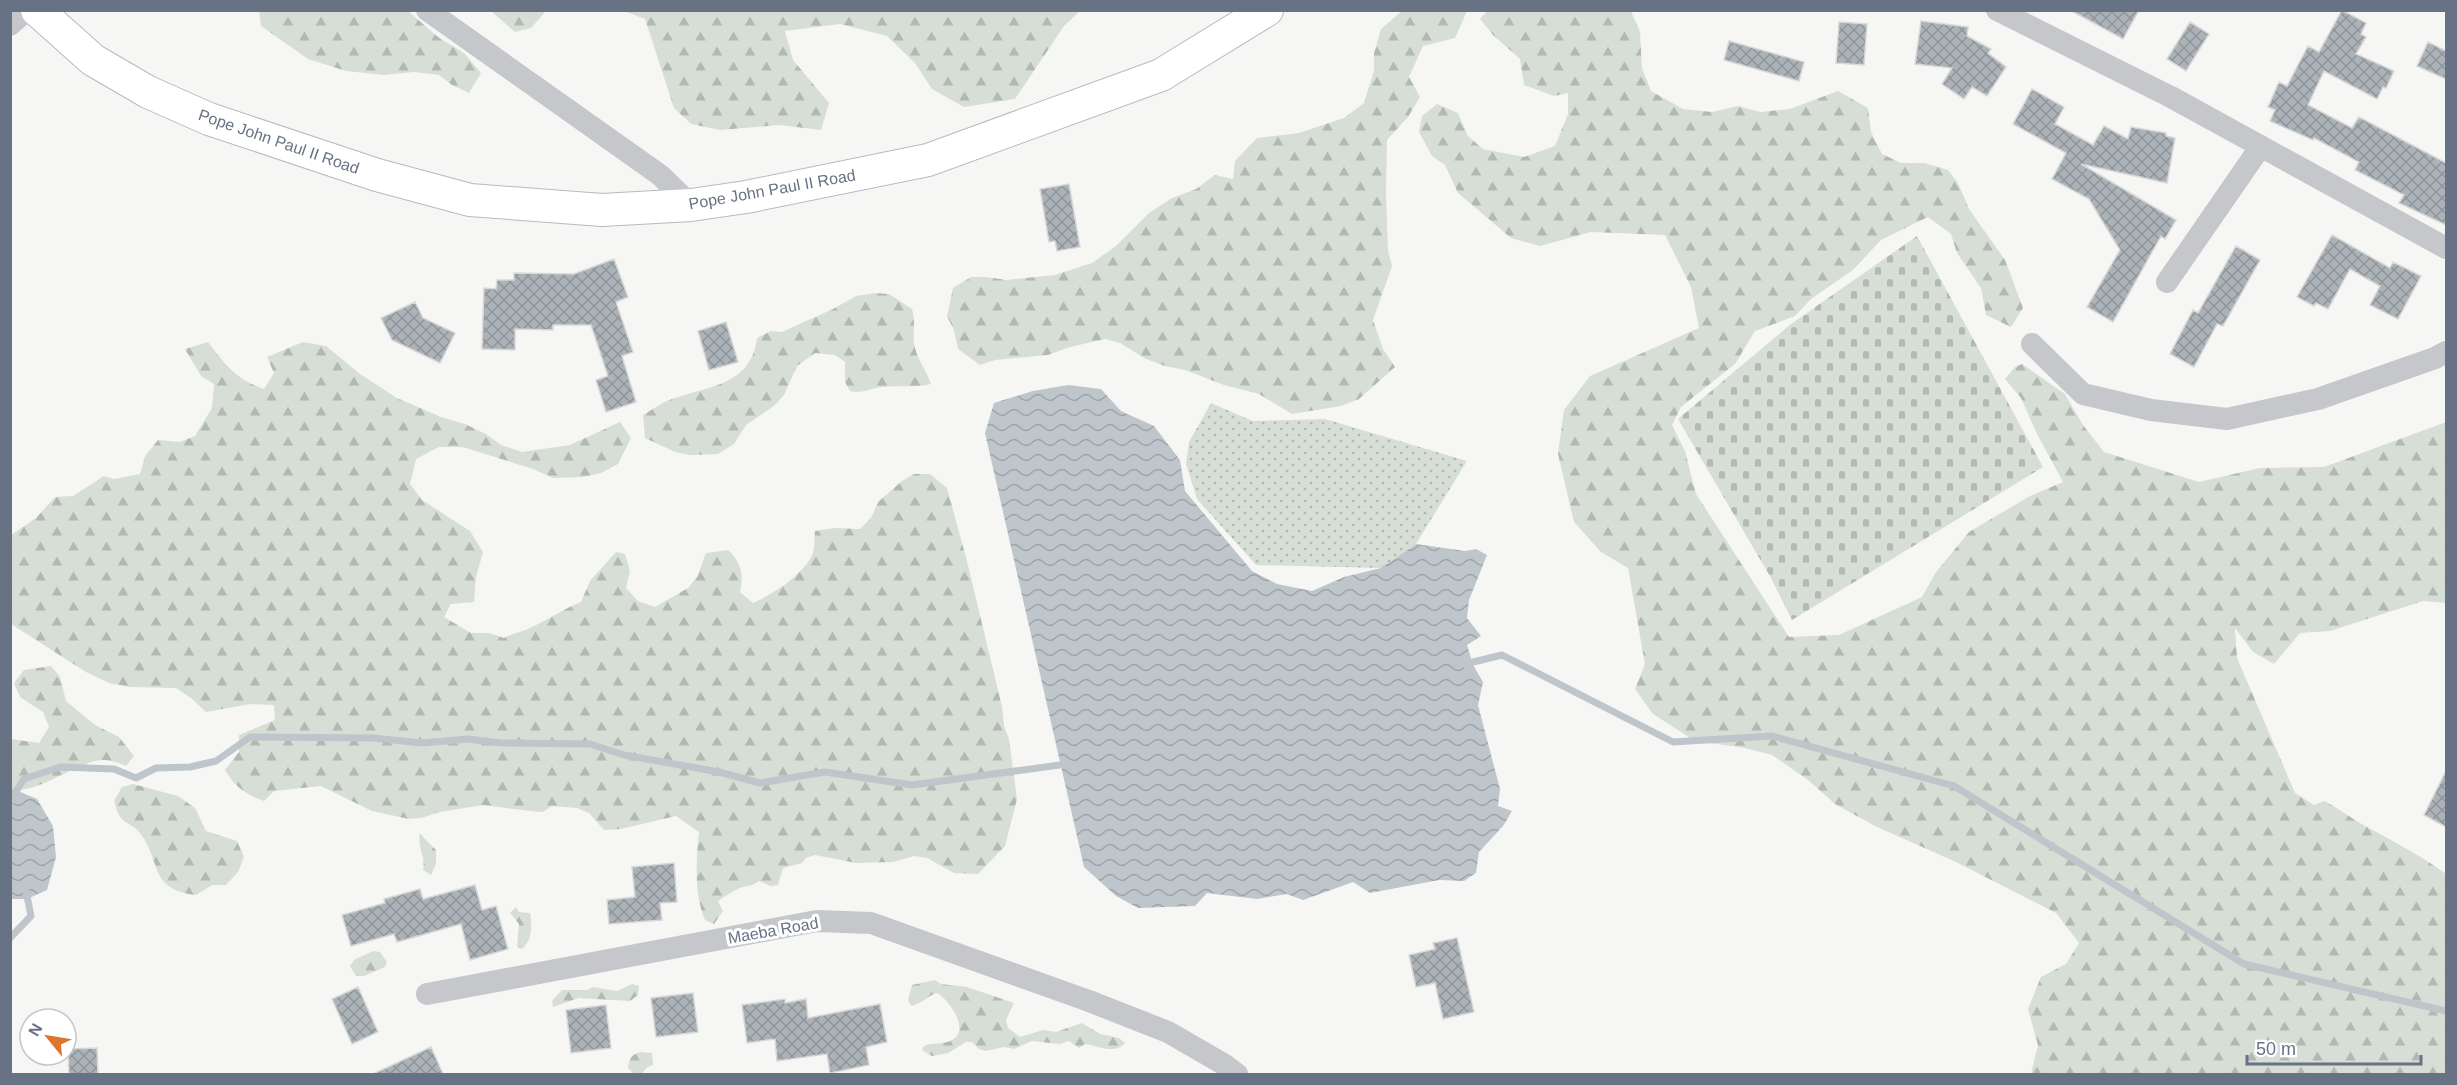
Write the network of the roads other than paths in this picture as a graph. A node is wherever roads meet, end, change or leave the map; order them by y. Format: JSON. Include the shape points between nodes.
{"nodes":[{"id":1,"x":27,"y":10,"type":"edge"},
{"id":2,"x":37,"y":10,"type":"edge"},
{"id":3,"x":427,"y":10,"type":"edge"},
{"id":4,"x":1267,"y":10,"type":"edge"},
{"id":5,"x":1997,"y":10,"type":"edge"},
{"id":6,"x":10,"y":25,"type":"edge"},
{"id":7,"x":2261,"y":146,"type":"junction"},
{"id":8,"x":691,"y":205,"type":"junction"},
{"id":9,"x":2446,"y":248,"type":"edge"},
{"id":10,"x":2167,"y":282,"type":"dead end"},
{"id":11,"x":2032,"y":344,"type":"dead end"},
{"id":12,"x":2446,"y":352,"type":"edge"},
{"id":13,"x":427,"y":994,"type":"dead end"},
{"id":14,"x":1237,"y":1074,"type":"edge"}],
"edges":[{"from":1,"to":6,"type":"street"},
{"from":2,"to":8,"type":"main road","name":"Pope John Paul II Road","via":[[93,60],[148,92],[209,119],[377,175],[470,200],[602,210]]},
{"from":3,"to":8,"type":"street","via":[[660,175]]},
{"from":4,"to":8,"type":"main road","name":"Pope John Paul II Road","via":[[1161,75],[928,160]]},
{"from":5,"to":7,"type":"street"},
{"from":7,"to":9,"type":"street"},
{"from":7,"to":10,"type":"street"},
{"from":11,"to":12,"type":"street","via":[[2083,394],[2151,410],[2227,419],[2318,399]]},
{"from":13,"to":14,"type":"street","name":"Maeba Road","via":[[817,921],[871,923],[1168,1032]]}]}
